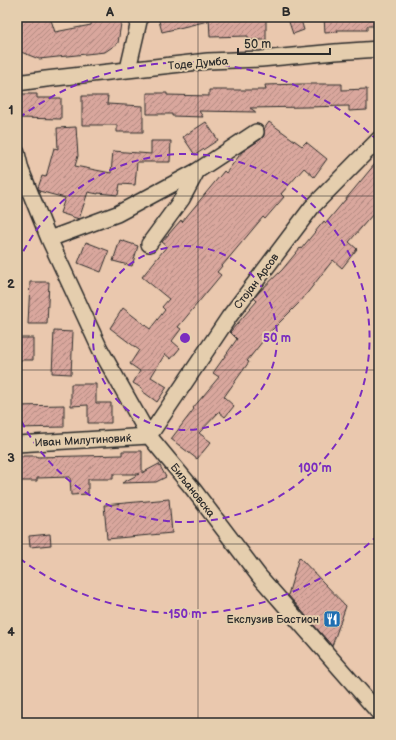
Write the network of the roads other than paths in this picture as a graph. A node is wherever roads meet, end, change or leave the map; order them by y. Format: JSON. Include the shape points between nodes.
{"nodes":[{"id":1,"x":140,"y":17,"type":"edge"},
{"id":2,"x":379,"y":49,"type":"edge"},
{"id":3,"x":128,"y":69,"type":"junction"},
{"id":4,"x":17,"y":84,"type":"edge"},
{"id":5,"x":256,"y":132,"type":"dead end"},
{"id":6,"x":379,"y":139,"type":"edge"},
{"id":7,"x":17,"y":153,"type":"edge"},
{"id":8,"x":197,"y":171,"type":"junction"},
{"id":9,"x":49,"y":239,"type":"junction"},
{"id":10,"x":149,"y":244,"type":"dead end"},
{"id":11,"x":149,"y":436,"type":"junction"},
{"id":12,"x":17,"y":444,"type":"edge"},
{"id":13,"x":379,"y":713,"type":"edge"}],
"edges":[{"from":1,"to":3,"type":"street"},
{"from":2,"to":3,"type":"street","name":"Тоде Думба"},
{"from":3,"to":4,"type":"street","name":"Тоде Думба"},
{"from":5,"to":8,"type":"street"},
{"from":6,"to":11,"type":"street","name":"Стојан Арсов","via":[[312,207],[229,316]]},
{"from":7,"to":9,"type":"street","name":"Биљановска","via":[[21,170]]},
{"from":8,"to":9,"type":"street","via":[[117,214]]},
{"from":8,"to":10,"type":"street","via":[[182,199]]},
{"from":9,"to":11,"type":"street","name":"Биљановска","via":[[100,349]]},
{"from":11,"to":12,"type":"street","name":"Иван Милутиновиќ"},
{"from":11,"to":13,"type":"street","name":"Биљановска","via":[[259,576]]}]}
